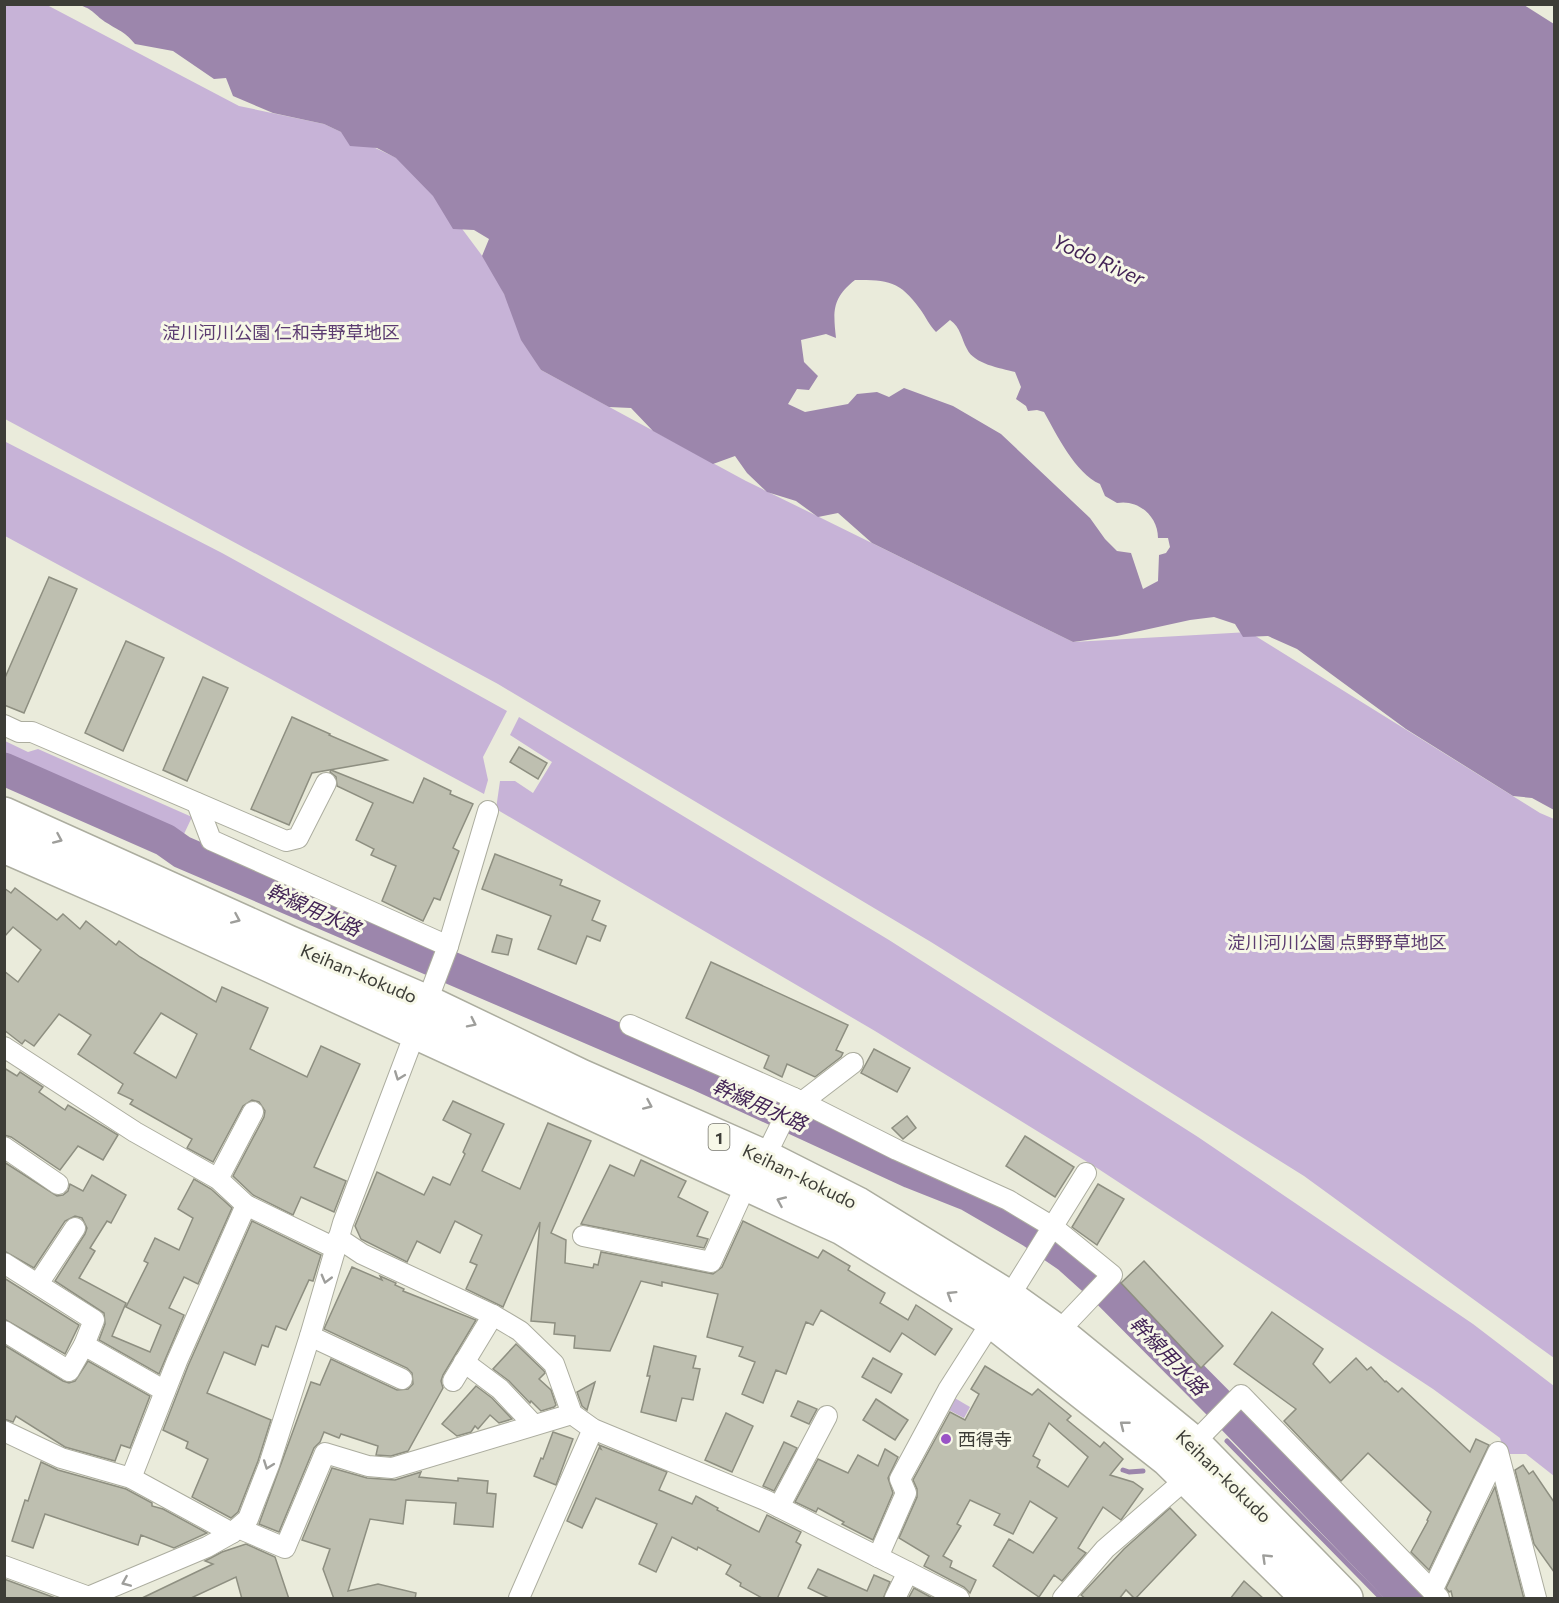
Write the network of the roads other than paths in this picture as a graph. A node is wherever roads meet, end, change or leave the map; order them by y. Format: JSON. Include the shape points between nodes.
{"nodes":[{"id":1,"x":4,"y":725,"type":"edge"},
{"id":2,"x":326,"y":783,"type":"dead end"},
{"id":3,"x":197,"y":803,"type":"junction"},
{"id":4,"x":488,"y":812,"type":"dead end"},
{"id":5,"x":4,"y":814,"type":"edge"},
{"id":6,"x":4,"y":846,"type":"edge"},
{"id":7,"x":447,"y":949,"type":"junction"},
{"id":8,"x":432,"y":990,"type":"junction"},
{"id":9,"x":630,"y":1025,"type":"dead end"},
{"id":10,"x":415,"y":1034,"type":"junction"},
{"id":11,"x":6,"y":1051,"type":"edge"},
{"id":12,"x":853,"y":1063,"type":"dead end"},
{"id":13,"x":798,"y":1100,"type":"junction"},
{"id":14,"x":253,"y":1112,"type":"dead end"},
{"id":15,"x":4,"y":1147,"type":"edge"},
{"id":16,"x":770,"y":1147,"type":"junction"},
{"id":17,"x":1086,"y":1173,"type":"dead end"},
{"id":18,"x":218,"y":1179,"type":"junction"},
{"id":19,"x":57,"y":1184,"type":"dead end"},
{"id":20,"x":746,"y":1185,"type":"junction"},
{"id":21,"x":246,"y":1205,"type":"junction"},
{"id":22,"x":1053,"y":1227,"type":"junction"},
{"id":23,"x":75,"y":1228,"type":"dead end"},
{"id":24,"x":583,"y":1236,"type":"dead end"},
{"id":25,"x":337,"y":1243,"type":"junction"},
{"id":26,"x":4,"y":1263,"type":"edge"},
{"id":27,"x":38,"y":1284,"type":"junction"},
{"id":28,"x":1000,"y":1309,"type":"junction"},
{"id":29,"x":493,"y":1315,"type":"junction"},
{"id":30,"x":4,"y":1331,"type":"edge"},
{"id":31,"x":1058,"y":1332,"type":"junction"},
{"id":32,"x":310,"y":1336,"type":"junction"},
{"id":33,"x":84,"y":1345,"type":"junction"},
{"id":34,"x":465,"y":1362,"type":"junction"},
{"id":35,"x":402,"y":1379,"type":"dead end"},
{"id":36,"x":453,"y":1381,"type":"dead end"},
{"id":37,"x":165,"y":1391,"type":"junction"},
{"id":38,"x":572,"y":1414,"type":"junction"},
{"id":39,"x":827,"y":1416,"type":"dead end"},
{"id":40,"x":534,"y":1425,"type":"junction"},
{"id":41,"x":593,"y":1428,"type":"junction"},
{"id":42,"x":4,"y":1431,"type":"edge"},
{"id":43,"x":1203,"y":1434,"type":"junction"},
{"id":44,"x":131,"y":1478,"type":"junction"},
{"id":45,"x":1186,"y":1479,"type":"junction"},
{"id":46,"x":779,"y":1507,"type":"junction"},
{"id":47,"x":235,"y":1530,"type":"junction"},
{"id":48,"x":878,"y":1557,"type":"junction"},
{"id":49,"x":4,"y":1566,"type":"edge"},
{"id":50,"x":908,"y":1572,"type":"junction"},
{"id":51,"x":1435,"y":1595,"type":"edge"},
{"id":52,"x":96,"y":1597,"type":"edge"},
{"id":53,"x":519,"y":1599,"type":"edge"},
{"id":54,"x":895,"y":1599,"type":"edge"},
{"id":55,"x":959,"y":1599,"type":"edge"},
{"id":56,"x":1063,"y":1599,"type":"edge"},
{"id":57,"x":1308,"y":1599,"type":"edge"},
{"id":58,"x":1346,"y":1599,"type":"edge"},
{"id":59,"x":1536,"y":1599,"type":"edge"}],
"edges":[{"from":1,"to":3,"type":"street","via":[[19,732],[32,732]]},
{"from":2,"to":3,"type":"street","via":[[298,838],[286,841]]},
{"from":3,"to":7,"type":"street","via":[[211,840]]},
{"from":4,"to":7,"type":"street"},
{"from":5,"to":8,"type":"highway","name":"Keihan-kokudo","number":"1","one_way":true,"via":[[288,942]]},
{"from":6,"to":10,"type":"highway","name":"Keihan-kokudo","number":"1"},
{"from":7,"to":8,"type":"street"},
{"from":8,"to":10,"type":"street"},
{"from":8,"to":16,"type":"highway","name":"Keihan-kokudo","number":"1","one_way":true,"via":[[581,1076]]},
{"from":9,"to":13,"type":"street"},
{"from":10,"to":20,"type":"highway","name":"Keihan-kokudo","number":"1"},
{"from":10,"to":25,"type":"street","one_way":true},
{"from":11,"to":18,"type":"street"},
{"from":12,"to":13,"type":"street"},
{"from":13,"to":16,"type":"street"},
{"from":13,"to":22,"type":"street","via":[[1008,1200]]},
{"from":14,"to":18,"type":"street"},
{"from":15,"to":19,"type":"street"},
{"from":16,"to":28,"type":"highway","name":"Keihan-kokudo","number":"1","via":[[858,1204]]},
{"from":17,"to":22,"type":"street"},
{"from":18,"to":21,"type":"street"},
{"from":20,"to":24,"type":"street","via":[[711,1262]]},
{"from":28,"to":20,"type":"highway","name":"Keihan-kokudo","number":"1","one_way":true,"via":[[842,1228]]},
{"from":21,"to":25,"type":"street"},
{"from":21,"to":37,"type":"street"},
{"from":22,"to":28,"type":"street"},
{"from":22,"to":31,"type":"street","via":[[1112,1275]]},
{"from":23,"to":27,"type":"street"},
{"from":25,"to":29,"type":"street"},
{"from":25,"to":32,"type":"street","one_way":true},
{"from":26,"to":27,"type":"street"},
{"from":27,"to":33,"type":"street","via":[[94,1320]]},
{"from":28,"to":31,"type":"highway","name":"Keihan-kokudo","number":"1"},
{"from":45,"to":28,"type":"highway","name":"Keihan-kokudo","number":"1","one_way":true},
{"from":28,"to":48,"type":"street","via":[[948,1390],[900,1479],[906,1493]]},
{"from":29,"to":34,"type":"street"},
{"from":29,"to":38,"type":"street","via":[[520,1331],[554,1364]]},
{"from":30,"to":33,"type":"street","via":[[69,1371]]},
{"from":31,"to":43,"type":"highway","name":"Keihan-kokudo","number":"1"},
{"from":32,"to":35,"type":"street"},
{"from":32,"to":47,"type":"street","one_way":true,"via":[[248,1519]]},
{"from":33,"to":37,"type":"street"},
{"from":34,"to":36,"type":"street"},
{"from":34,"to":40,"type":"street","via":[[500,1389]]},
{"from":37,"to":44,"type":"street"},
{"from":38,"to":40,"type":"street"},
{"from":38,"to":41,"type":"street"},
{"from":39,"to":46,"type":"street"},
{"from":40,"to":47,"type":"street","via":[[392,1468],[369,1466],[325,1453],[285,1548]]},
{"from":41,"to":46,"type":"street"},
{"from":41,"to":53,"type":"street"},
{"from":42,"to":44,"type":"street","via":[[61,1458]]},
{"from":43,"to":51,"type":"street","via":[[1241,1395]]},
{"from":43,"to":58,"type":"highway","name":"Keihan-kokudo","number":"1"},
{"from":44,"to":47,"type":"street"},
{"from":45,"to":56,"type":"street","via":[[1105,1549]]},
{"from":57,"to":45,"type":"highway","name":"Keihan-kokudo","number":"1","one_way":true},
{"from":46,"to":48,"type":"street"},
{"from":47,"to":52,"type":"street","one_way":true,"via":[[207,1547]]},
{"from":48,"to":50,"type":"street"},
{"from":49,"to":52,"type":"street"},
{"from":50,"to":54,"type":"street"},
{"from":50,"to":55,"type":"street"},
{"from":51,"to":59,"type":"street","via":[[1498,1452]]}]}
